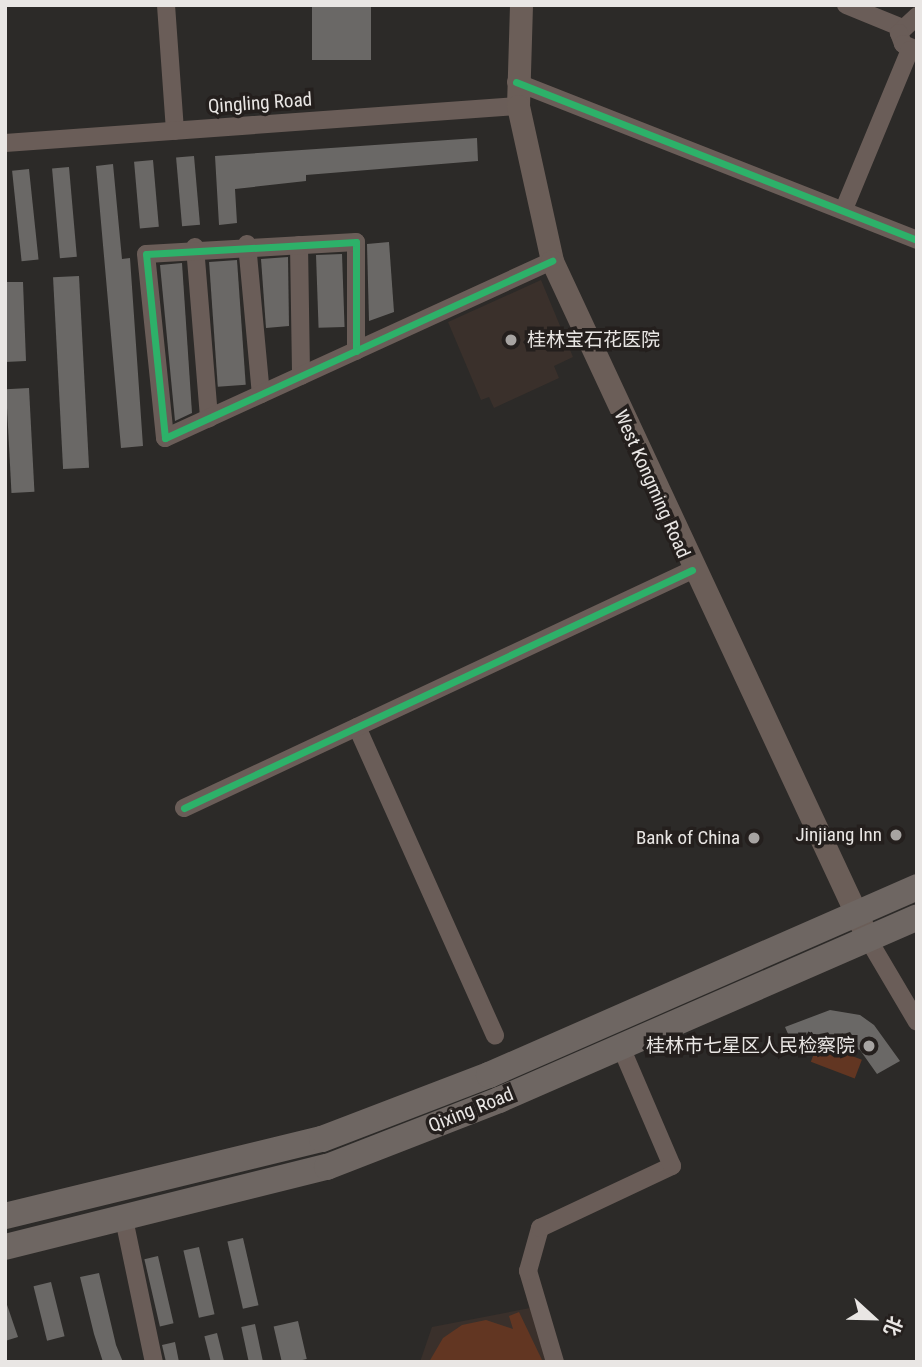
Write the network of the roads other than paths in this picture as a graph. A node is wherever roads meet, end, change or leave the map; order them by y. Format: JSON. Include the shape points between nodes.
{"nodes":[{"id":1,"x":166,"y":5,"type":"edge"},
{"id":2,"x":521,"y":5,"type":"edge"},
{"id":3,"x":846,"y":5,"type":"edge"},
{"id":4,"x":917,"y":16,"type":"edge"},
{"id":5,"x":900,"y":27,"type":"junction"},
{"id":6,"x":913,"y":50,"type":"edge"},
{"id":7,"x":516,"y":82,"type":"junction"},
{"id":8,"x":518,"y":106,"type":"junction"},
{"id":9,"x":175,"y":131,"type":"junction"},
{"id":10,"x":5,"y":143,"type":"edge"},
{"id":11,"x":844,"y":209,"type":"junction"},
{"id":12,"x":917,"y":240,"type":"edge"},
{"id":13,"x":247,"y":244,"type":"junction"},
{"id":14,"x":299,"y":245,"type":"junction"},
{"id":15,"x":195,"y":247,"type":"junction"},
{"id":16,"x":552,"y":261,"type":"junction"},
{"id":17,"x":356,"y":351,"type":"junction"},
{"id":18,"x":301,"y":376,"type":"junction"},
{"id":19,"x":261,"y":394,"type":"junction"},
{"id":20,"x":209,"y":418,"type":"junction"},
{"id":21,"x":692,"y":570,"type":"junction"},
{"id":22,"x":356,"y":727,"type":"junction"},
{"id":23,"x":184,"y":808,"type":"dead end"},
{"id":24,"x":917,"y":887,"type":"edge"},
{"id":25,"x":856,"y":915,"type":"junction"},
{"id":26,"x":917,"y":917,"type":"edge"},
{"id":27,"x":868,"y":939,"type":"junction"},
{"id":28,"x":917,"y":1022,"type":"edge"},
{"id":29,"x":495,"y":1035,"type":"dead end"},
{"id":30,"x":621,"y":1047,"type":"junction"},
{"id":31,"x":6,"y":1213,"type":"edge"},
{"id":32,"x":124,"y":1219,"type":"junction"},
{"id":33,"x":9,"y":1246,"type":"edge"},
{"id":34,"x":154,"y":1362,"type":"edge"},
{"id":35,"x":555,"y":1362,"type":"edge"}],
"edges":[{"from":1,"to":9,"type":"street"},
{"from":2,"to":7,"type":"main road","name":"West Kongming Road"},
{"from":3,"to":5,"type":"street"},
{"from":4,"to":5,"type":"street"},
{"from":5,"to":6,"type":"street","via":[[900,38]]},
{"from":6,"to":11,"type":"street"},
{"from":7,"to":8,"type":"main road","name":"West Kongming Road"},
{"from":7,"to":11,"type":"street"},
{"from":8,"to":9,"type":"street","name":"Qingling Road"},
{"from":8,"to":16,"type":"main road","name":"West Kongming Road"},
{"from":9,"to":10,"type":"street","name":"Qingling Road"},
{"from":11,"to":12,"type":"street"},
{"from":13,"to":14,"type":"street"},
{"from":13,"to":15,"type":"street"},
{"from":13,"to":19,"type":"street"},
{"from":14,"to":17,"type":"street","via":[[356,242]]},
{"from":14,"to":18,"type":"street"},
{"from":15,"to":20,"type":"street"},
{"from":15,"to":20,"type":"street","via":[[146,254],[165,438]]},
{"from":16,"to":17,"type":"street"},
{"from":16,"to":21,"type":"main road","name":"West Kongming Road"},
{"from":17,"to":18,"type":"street"},
{"from":18,"to":19,"type":"street"},
{"from":19,"to":20,"type":"street"},
{"from":21,"to":22,"type":"street"},
{"from":21,"to":25,"type":"main road","name":"West Kongming Road"},
{"from":22,"to":23,"type":"street"},
{"from":22,"to":29,"type":"street"},
{"from":24,"to":25,"type":"highway","name":"Qixing Road"},
{"from":25,"to":27,"type":"main road","name":"West Kongming Road"},
{"from":25,"to":31,"type":"highway","name":"Qixing Road","via":[[489,1075],[322,1139]]},
{"from":26,"to":27,"type":"highway","name":"Qixing Road"},
{"from":27,"to":28,"type":"street"},
{"from":27,"to":30,"type":"highway","name":"Qixing Road"},
{"from":30,"to":32,"type":"highway","name":"Qixing Road","via":[[327,1167]]},
{"from":30,"to":35,"type":"street","via":[[672,1166],[540,1228],[528,1271]]},
{"from":31,"to":33,"type":"main road"},
{"from":32,"to":33,"type":"highway","name":"Qixing Road"},
{"from":32,"to":34,"type":"street"}]}
